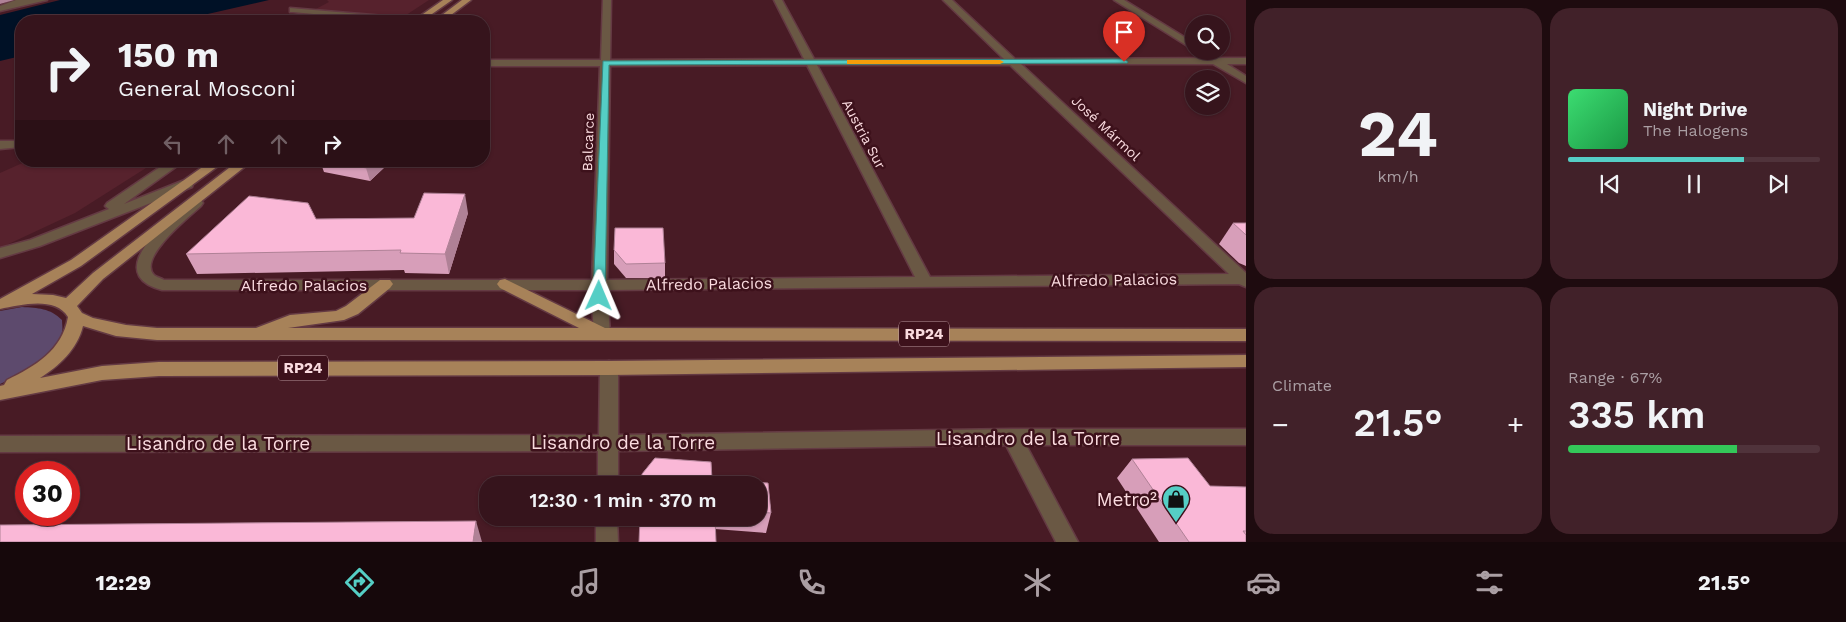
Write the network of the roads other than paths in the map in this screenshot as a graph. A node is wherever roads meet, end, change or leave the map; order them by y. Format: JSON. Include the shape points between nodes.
{"nodes":[{"id":1,"x":22,"y":0,"type":"edge"},
{"id":2,"x":43,"y":0,"type":"edge"},
{"id":3,"x":448,"y":0,"type":"edge"},
{"id":4,"x":468,"y":0,"type":"edge"},
{"id":5,"x":607,"y":0,"type":"edge"},
{"id":6,"x":778,"y":0,"type":"edge"},
{"id":7,"x":948,"y":0,"type":"edge"},
{"id":8,"x":1118,"y":0,"type":"edge"},
{"id":9,"x":293,"y":10,"type":"dead end"},
{"id":10,"x":345,"y":15,"type":"edge"},
{"id":11,"x":426,"y":15,"type":"edge"},
{"id":12,"x":447,"y":15,"type":"edge"},
{"id":13,"x":1185,"y":41,"type":"edge"},
{"id":14,"x":1216,"y":61,"type":"junction"},
{"id":15,"x":1246,"y":61,"type":"edge"},
{"id":16,"x":810,"y":62,"type":"junction"},
{"id":17,"x":1013,"y":62,"type":"junction"},
{"id":18,"x":490,"y":63,"type":"edge"},
{"id":19,"x":605,"y":63,"type":"junction"},
{"id":20,"x":1246,"y":80,"type":"edge"},
{"id":21,"x":15,"y":144,"type":"edge"},
{"id":22,"x":0,"y":145,"type":"edge"},
{"id":23,"x":169,"y":167,"type":"edge"},
{"id":24,"x":211,"y":167,"type":"edge"},
{"id":25,"x":238,"y":167,"type":"edge"},
{"id":26,"x":189,"y":183,"type":"junction"},
{"id":27,"x":214,"y":186,"type":"junction"},
{"id":28,"x":93,"y":220,"type":"junction"},
{"id":29,"x":111,"y":239,"type":"junction"},
{"id":30,"x":0,"y":253,"type":"edge"},
{"id":31,"x":1245,"y":280,"type":"edge"},
{"id":32,"x":925,"y":282,"type":"junction"},
{"id":33,"x":385,"y":284,"type":"junction"},
{"id":34,"x":505,"y":284,"type":"junction"},
{"id":35,"x":599,"y":285,"type":"junction"},
{"id":36,"x":1,"y":304,"type":"edge"},
{"id":37,"x":72,"y":311,"type":"junction"},
{"id":38,"x":602,"y":333,"type":"junction"},
{"id":39,"x":256,"y":335,"type":"junction"},
{"id":40,"x":1246,"y":335,"type":"edge"},
{"id":41,"x":1246,"y":361,"type":"edge"},
{"id":42,"x":609,"y":368,"type":"junction"},
{"id":43,"x":0,"y":393,"type":"edge"},
{"id":44,"x":1246,"y":437,"type":"edge"},
{"id":45,"x":1012,"y":438,"type":"junction"},
{"id":46,"x":608,"y":443,"type":"junction"},
{"id":47,"x":0,"y":444,"type":"edge"},
{"id":48,"x":608,"y":476,"type":"edge"},
{"id":49,"x":607,"y":526,"type":"edge"},
{"id":50,"x":607,"y":542,"type":"edge"},
{"id":51,"x":1067,"y":542,"type":"edge"}],
"edges":[{"from":1,"to":2,"type":"street","via":[[0,9]]},
{"from":3,"to":11,"type":"main road"},
{"from":4,"to":12,"type":"main road"},
{"from":5,"to":19,"type":"street","name":"Balcarce"},
{"from":6,"to":16,"type":"street","name":"Austria Sur"},
{"from":7,"to":17,"type":"street","name":"José Mármol"},
{"from":8,"to":13,"type":"street"},
{"from":9,"to":10,"type":"street"},
{"from":14,"to":15,"type":"street"},
{"from":14,"to":17,"type":"street"},
{"from":14,"to":20,"type":"street"},
{"from":16,"to":17,"type":"street"},
{"from":16,"to":19,"type":"street"},
{"from":16,"to":32,"type":"street","name":"Austria Sur"},
{"from":17,"to":31,"type":"street","name":"José Mármol"},
{"from":18,"to":19,"type":"street"},
{"from":19,"to":35,"type":"street","name":"Balcarce"},
{"from":21,"to":22,"type":"street"},
{"from":23,"to":28,"type":"street"},
{"from":24,"to":26,"type":"main road"},
{"from":25,"to":27,"type":"main road"},
{"from":26,"to":28,"type":"street"},
{"from":26,"to":29,"type":"main road"},
{"from":27,"to":33,"type":"street","name":"Alfredo Palacios","via":[[143,258],[144,273],[152,282],[162,285]]},
{"from":27,"to":37,"type":"main road","via":[[98,276]]},
{"from":28,"to":29,"type":"street","via":[[114,224],[116,229]]},
{"from":28,"to":30,"type":"street"},
{"from":29,"to":36,"type":"main road","via":[[76,263]]},
{"from":31,"to":32,"type":"street","name":"Alfredo Palacios"},
{"from":32,"to":35,"type":"street","name":"Alfredo Palacios"},
{"from":33,"to":34,"type":"street","name":"Alfredo Palacios"},
{"from":33,"to":39,"type":"main road","via":[[352,310],[338,316],[290,321]]},
{"from":34,"to":35,"type":"street","name":"Alfredo Palacios"},
{"from":34,"to":38,"type":"main road"},
{"from":35,"to":38,"type":"street","name":"Balcarce"},
{"from":36,"to":37,"type":"main road","number":"RP24","via":[[48,299]]},
{"from":37,"to":39,"type":"main road","number":"RP24","via":[[124,331]]},
{"from":37,"to":43,"type":"main road","number":"RP24","via":[[75,331],[65,347],[47,365]]},
{"from":38,"to":39,"type":"main road","number":"RP24"},
{"from":38,"to":40,"type":"main road","number":"RP24"},
{"from":41,"to":42,"type":"main road","number":"RP24"},
{"from":42,"to":43,"type":"main road","number":"RP24","via":[[160,369],[102,373]]},
{"from":42,"to":46,"type":"street"},
{"from":44,"to":45,"type":"street","name":"Lisandro de la Torre"},
{"from":45,"to":46,"type":"street","name":"Lisandro de la Torre"},
{"from":45,"to":51,"type":"street"},
{"from":46,"to":47,"type":"street","name":"Lisandro de la Torre"},
{"from":46,"to":48,"type":"street"},
{"from":49,"to":50,"type":"street"}]}
